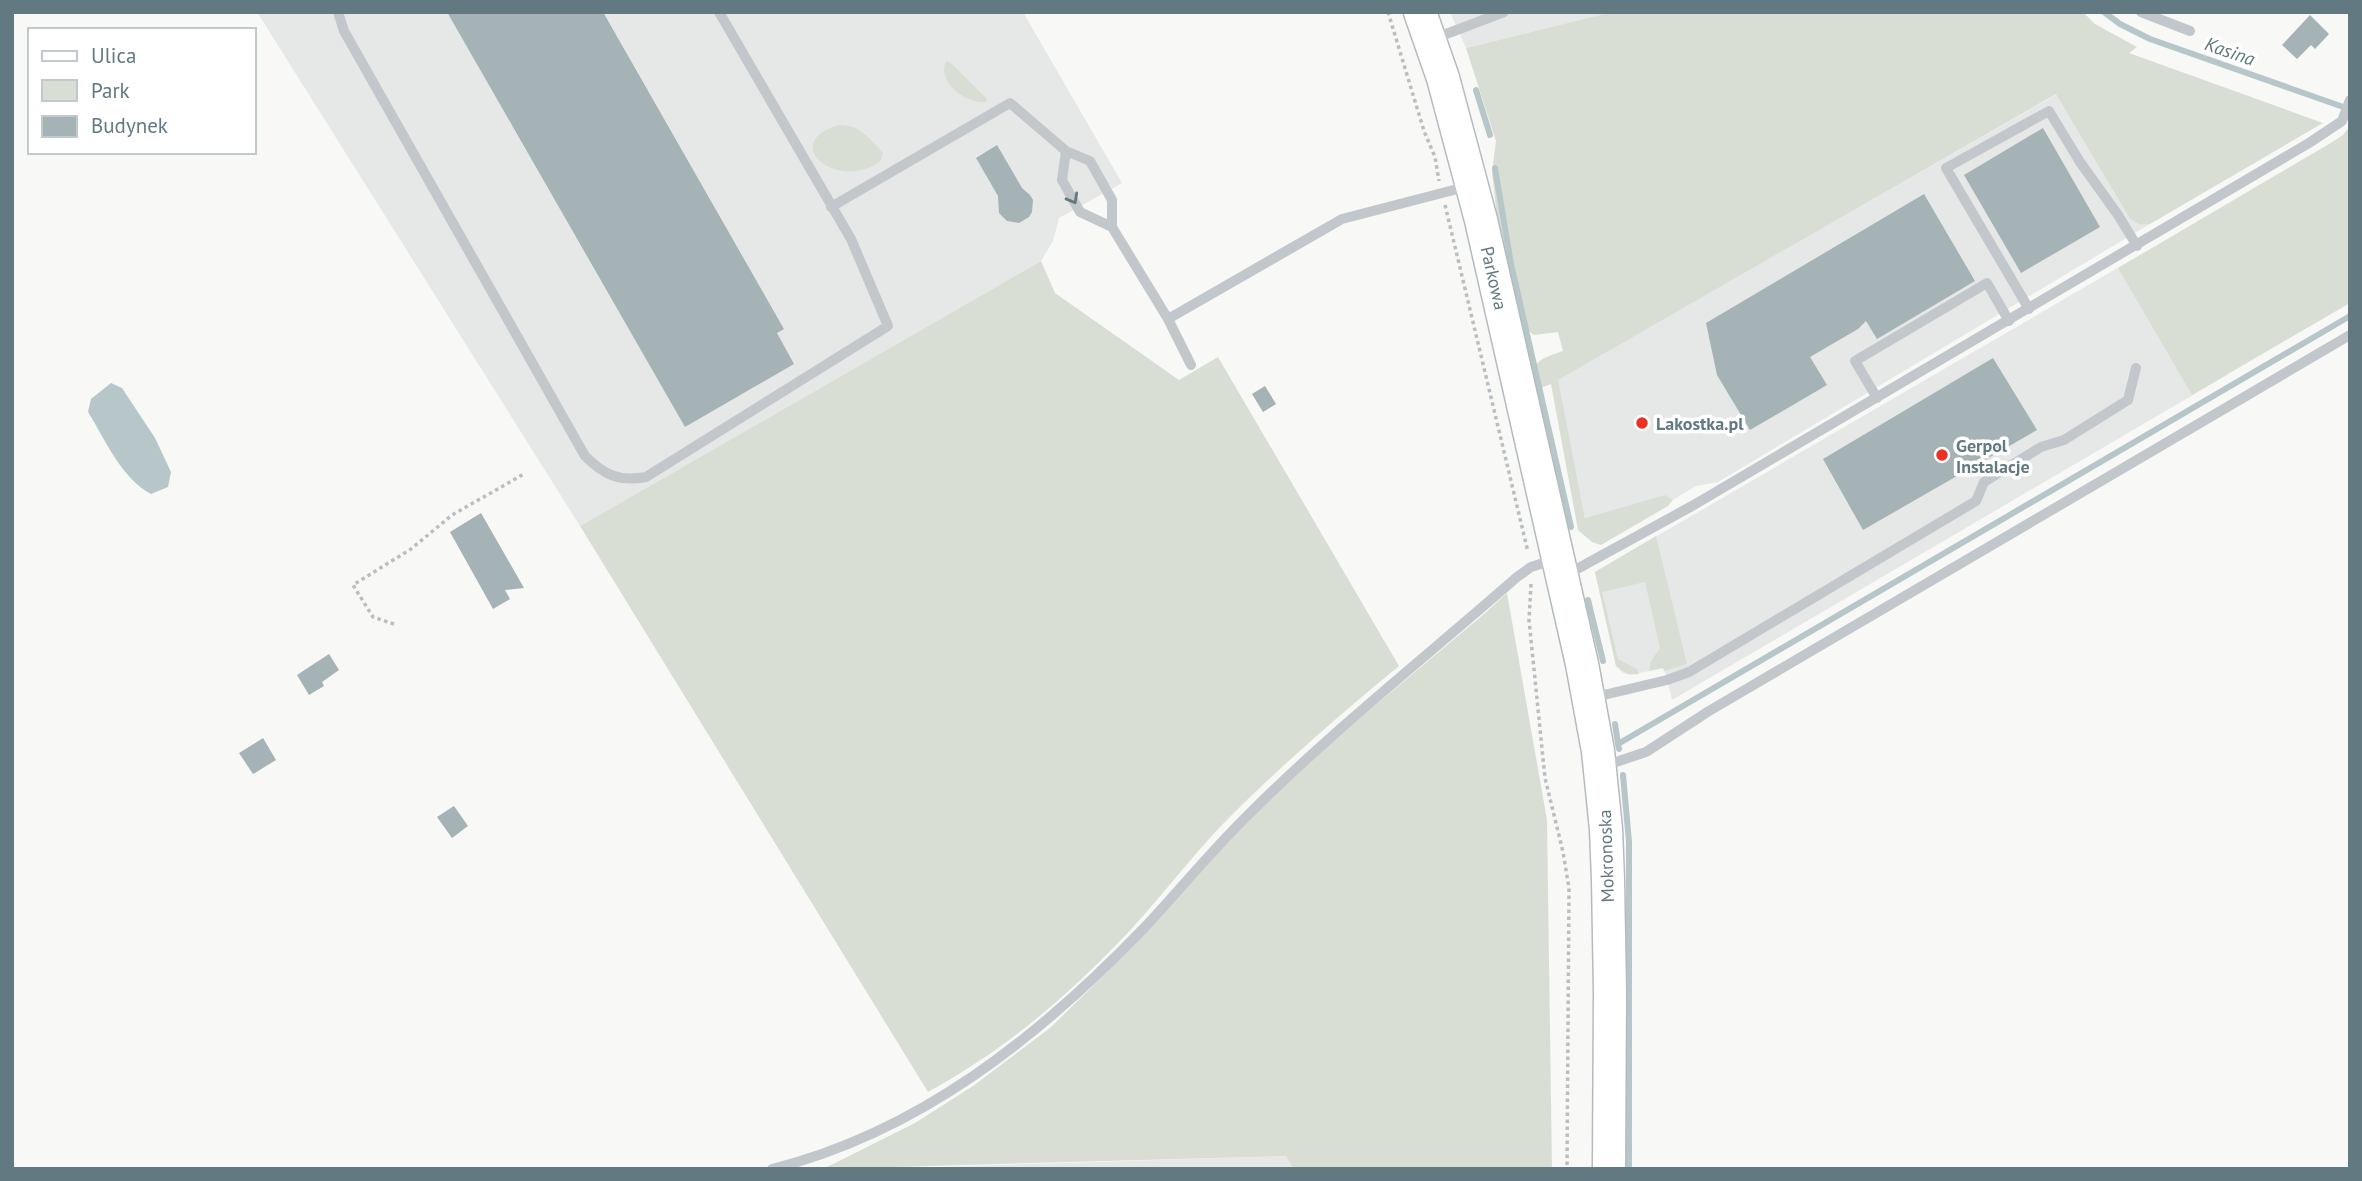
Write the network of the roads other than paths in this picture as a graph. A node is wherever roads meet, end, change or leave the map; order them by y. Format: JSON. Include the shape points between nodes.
{"nodes":[{"id":1,"x":338,"y":12,"type":"edge"},
{"id":2,"x":719,"y":12,"type":"edge"},
{"id":3,"x":1504,"y":12,"type":"edge"},
{"id":4,"x":2141,"y":12,"type":"edge"},
{"id":5,"x":1425,"y":26,"type":"edge"},
{"id":6,"x":2190,"y":31,"type":"dead end"},
{"id":7,"x":2350,"y":100,"type":"edge"},
{"id":8,"x":1066,"y":151,"type":"junction"},
{"id":9,"x":1471,"y":185,"type":"junction"},
{"id":10,"x":831,"y":207,"type":"junction"},
{"id":11,"x":1112,"y":227,"type":"junction"},
{"id":12,"x":2137,"y":246,"type":"junction"},
{"id":13,"x":2029,"y":309,"type":"junction"},
{"id":14,"x":1168,"y":320,"type":"junction"},
{"id":15,"x":2009,"y":321,"type":"junction"},
{"id":16,"x":2350,"y":335,"type":"edge"},
{"id":17,"x":1191,"y":365,"type":"dead end"},
{"id":18,"x":2136,"y":368,"type":"dead end"},
{"id":19,"x":1877,"y":398,"type":"junction"},
{"id":20,"x":1552,"y":562,"type":"junction"},
{"id":21,"x":1589,"y":698,"type":"junction"},
{"id":22,"x":1600,"y":767,"type":"junction"},
{"id":23,"x":772,"y":1169,"type":"edge"},
{"id":24,"x":1609,"y":1169,"type":"edge"}],
"edges":[{"from":1,"to":10,"type":"lane","via":[[344,31],[585,456],[612,476],[646,477],[888,326],[851,240]]},
{"from":2,"to":10,"type":"lane"},
{"from":3,"to":5,"type":"lane"},
{"from":4,"to":6,"type":"lane"},
{"from":5,"to":9,"type":"main road","name":"Parkowa"},
{"from":7,"to":12,"type":"lane","via":[[2342,121]]},
{"from":8,"to":10,"type":"lane","via":[[1010,103]]},
{"from":8,"to":11,"type":"lane","via":[[1090,161],[1112,200]]},
{"from":8,"to":11,"type":"lane","one_way":true,"via":[[1062,180],[1080,212]]},
{"from":9,"to":14,"type":"lane","via":[[1342,219]]},
{"from":9,"to":20,"type":"main road","name":"Parkowa"},
{"from":11,"to":14,"type":"lane"},
{"from":12,"to":13,"type":"lane"},
{"from":12,"to":13,"type":"lane","via":[[2049,111],[1945,168]]},
{"from":13,"to":15,"type":"lane"},
{"from":14,"to":17,"type":"lane"},
{"from":15,"to":19,"type":"lane"},
{"from":15,"to":19,"type":"lane","via":[[1987,283],[1855,361]]},
{"from":16,"to":22,"type":"lane","via":[[1646,751]]},
{"from":18,"to":21,"type":"lane","via":[[2128,400],[1984,482],[1976,501],[1952,516],[1689,672]]},
{"from":19,"to":20,"type":"lane","via":[[1692,506]]},
{"from":20,"to":21,"type":"main road","name":"Mokronoska"},
{"from":20,"to":23,"type":"lane","via":[[1517,577],[1286,778],[1075,997],[1019,1044],[920,1111],[865,1138]]},
{"from":21,"to":22,"type":"main road","name":"Mokronoska"},
{"from":22,"to":24,"type":"main road","name":"Mokronoska","via":[[1611,992]]}]}
